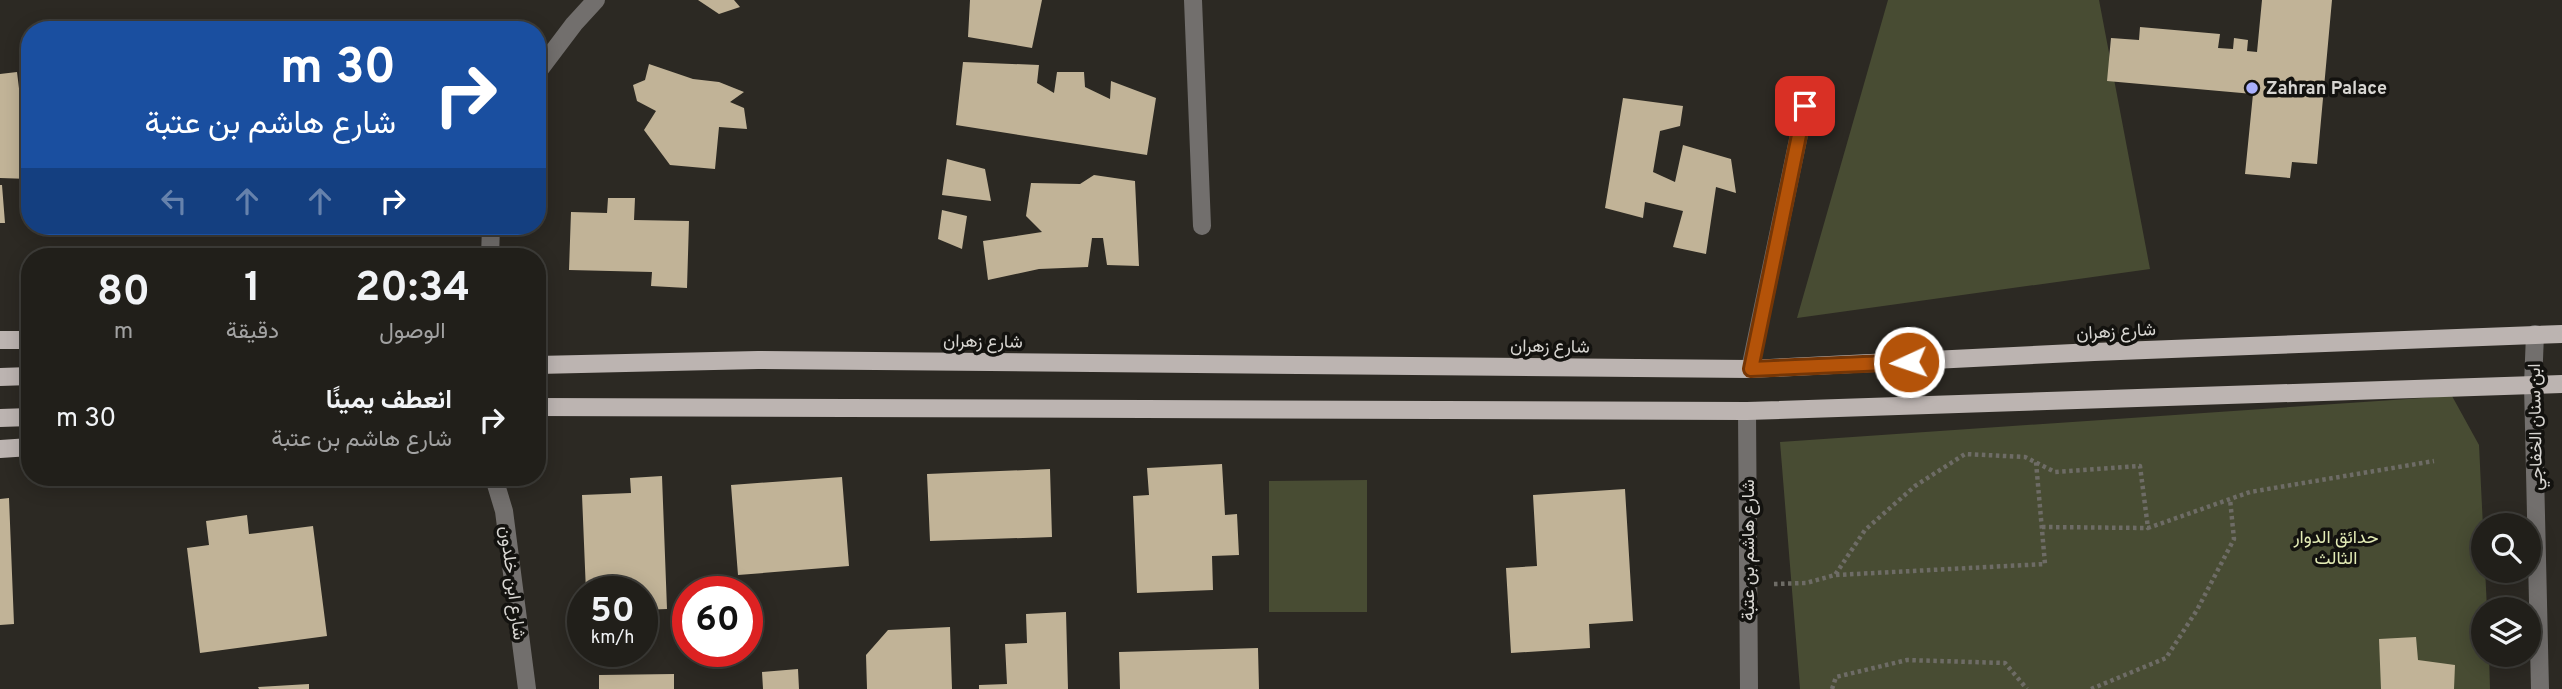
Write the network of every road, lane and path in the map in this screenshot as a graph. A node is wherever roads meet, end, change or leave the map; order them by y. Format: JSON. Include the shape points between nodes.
{"nodes":[{"id":1,"x":596,"y":0,"type":"edge"},
{"id":2,"x":1193,"y":0,"type":"edge"},
{"id":3,"x":546,"y":61,"type":"edge"},
{"id":4,"x":1805,"y":106,"type":"dead end"},
{"id":5,"x":1202,"y":226,"type":"dead end"},
{"id":6,"x":2535,"y":334,"type":"junction"},
{"id":7,"x":2562,"y":334,"type":"edge"},
{"id":8,"x":0,"y":340,"type":"edge"},
{"id":9,"x":21,"y":340,"type":"edge"},
{"id":10,"x":546,"y":365,"type":"edge"},
{"id":11,"x":1751,"y":369,"type":"junction"},
{"id":12,"x":21,"y":376,"type":"edge"},
{"id":13,"x":0,"y":377,"type":"edge"},
{"id":14,"x":2562,"y":384,"type":"edge"},
{"id":15,"x":2533,"y":385,"type":"junction"},
{"id":16,"x":546,"y":407,"type":"edge"},
{"id":17,"x":1747,"y":411,"type":"junction"},
{"id":18,"x":21,"y":417,"type":"edge"},
{"id":19,"x":0,"y":418,"type":"edge"},
{"id":20,"x":21,"y":448,"type":"edge"},
{"id":21,"x":0,"y":449,"type":"edge"},
{"id":22,"x":2434,"y":461,"type":"dead end"},
{"id":23,"x":2035,"y":462,"type":"junction"},
{"id":24,"x":496,"y":486,"type":"edge"},
{"id":25,"x":2230,"y":499,"type":"junction"},
{"id":26,"x":2042,"y":527,"type":"junction"},
{"id":27,"x":2148,"y":528,"type":"junction"},
{"id":28,"x":1835,"y":575,"type":"junction"},
{"id":29,"x":1748,"y":584,"type":"junction"},
{"id":30,"x":527,"y":689,"type":"edge"},
{"id":31,"x":1749,"y":689,"type":"edge"},
{"id":32,"x":1832,"y":689,"type":"edge"},
{"id":33,"x":2027,"y":689,"type":"edge"},
{"id":34,"x":2091,"y":689,"type":"edge"},
{"id":35,"x":2540,"y":689,"type":"edge"}],
"edges":[{"from":1,"to":3,"type":"street"},
{"from":2,"to":5,"type":"street"},
{"from":4,"to":11,"type":"street"},
{"from":6,"to":7,"type":"main road","name":"شارع زهران"},
{"from":6,"to":11,"type":"main road","name":"شارع زهران"},
{"from":6,"to":15,"type":"street","name":"ابن سنان الخفاجي"},
{"from":8,"to":9,"type":"main road"},
{"from":10,"to":11,"type":"main road","name":"شارع زهران","via":[[758,360]]},
{"from":12,"to":13,"type":"main road"},
{"from":14,"to":15,"type":"main road"},
{"from":15,"to":17,"type":"main road"},
{"from":15,"to":35,"type":"street","name":"ابن سنان الخفاجي"},
{"from":16,"to":17,"type":"main road"},
{"from":17,"to":29,"type":"street","name":"شارع هاشم بن عتبة"},
{"from":18,"to":19,"type":"main road"},
{"from":20,"to":21,"type":"main road"},
{"from":22,"to":25,"type":"path"},
{"from":23,"to":26,"type":"path"},
{"from":23,"to":27,"type":"path","via":[[2054,472],[2140,466]]},
{"from":23,"to":28,"type":"path","via":[[2025,457],[1965,454],[1915,486],[1865,530]]},
{"from":24,"to":30,"type":"street","name":"شارع ابن خلدون","via":[[504,510]]},
{"from":25,"to":27,"type":"path"},
{"from":25,"to":34,"type":"path","via":[[2234,539],[2166,658]]},
{"from":26,"to":27,"type":"path"},
{"from":26,"to":28,"type":"path","via":[[2045,564]]},
{"from":28,"to":29,"type":"path","via":[[1806,583]]},
{"from":29,"to":31,"type":"street","name":"شارع هاشم بن عتبة"},
{"from":32,"to":33,"type":"path","via":[[1836,677],[1907,660],[2005,663]]}]}
